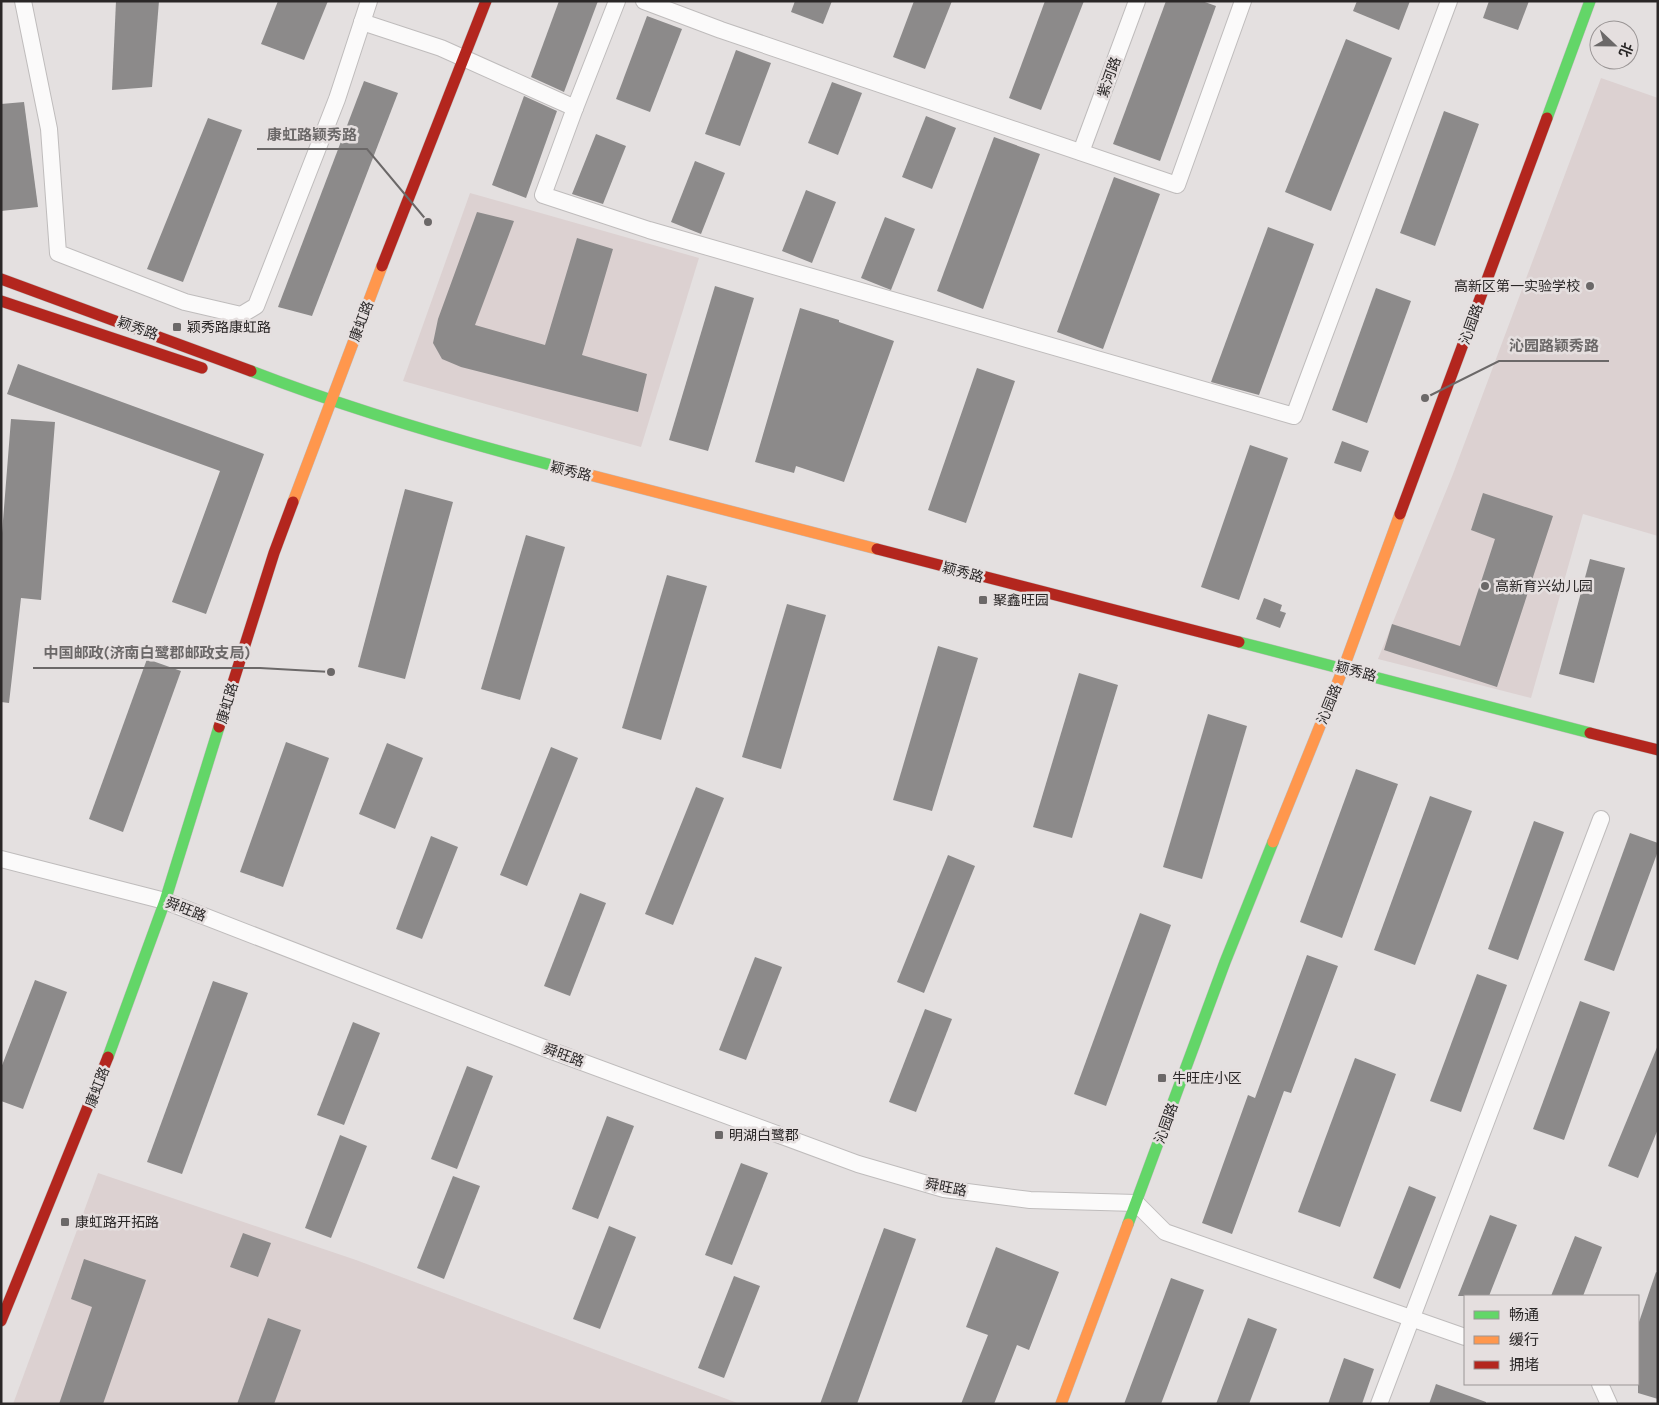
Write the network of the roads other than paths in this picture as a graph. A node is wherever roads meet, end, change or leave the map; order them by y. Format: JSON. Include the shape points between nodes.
{"nodes":[{"id":1,"x":23,"y":1,"type":"edge"},
{"id":2,"x":369,"y":1,"type":"edge"},
{"id":3,"x":617,"y":1,"type":"edge"},
{"id":4,"x":644,"y":1,"type":"edge"},
{"id":5,"x":1137,"y":1,"type":"edge"},
{"id":6,"x":1243,"y":1,"type":"edge"},
{"id":7,"x":1449,"y":1,"type":"edge"},
{"id":8,"x":1590,"y":1,"type":"edge"},
{"id":9,"x":480,"y":3,"type":"edge"},
{"id":10,"x":362,"y":22,"type":"junction"},
{"id":11,"x":463,"y":60,"type":"junction"},
{"id":12,"x":575,"y":108,"type":"junction"},
{"id":13,"x":1081,"y":152,"type":"junction"},
{"id":14,"x":1,"y":279,"type":"edge"},
{"id":15,"x":1,"y":301,"type":"edge"},
{"id":16,"x":212,"y":372,"type":"dead end"},
{"id":17,"x":264,"y":389,"type":"dead end"},
{"id":18,"x":329,"y":401,"type":"junction"},
{"id":19,"x":1343,"y":668,"type":"junction"},
{"id":20,"x":1658,"y":750,"type":"edge"},
{"id":21,"x":1601,"y":818,"type":"dead end"},
{"id":22,"x":1,"y":859,"type":"edge"},
{"id":23,"x":166,"y":901,"type":"junction"},
{"id":24,"x":1136,"y":1203,"type":"junction"},
{"id":25,"x":1412,"y":1318,"type":"junction"},
{"id":26,"x":1,"y":1321,"type":"edge"},
{"id":27,"x":1464,"y":1337,"type":"edge"},
{"id":28,"x":1600,"y":1385,"type":"edge"},
{"id":29,"x":1061,"y":1404,"type":"edge"},
{"id":30,"x":1379,"y":1404,"type":"edge"},
{"id":31,"x":1609,"y":1404,"type":"edge"}],
"edges":[{"from":1,"to":10,"type":"street","via":[[49,129],[58,253],[185,302],[241,315],[256,306],[336,99]]},
{"from":2,"to":10,"type":"street"},
{"from":3,"to":12,"type":"street"},
{"from":4,"to":13,"type":"street"},
{"from":5,"to":13,"type":"street","name":"紫河路"},
{"from":6,"to":13,"type":"street","via":[[1177,185]]},
{"from":7,"to":12,"type":"street","via":[[1294,416],[659,232],[543,195]]},
{"from":8,"to":19,"type":"main road","name":"沁园路"},
{"from":9,"to":11,"type":"main road","name":"康虹路"},
{"from":10,"to":11,"type":"street","via":[[441,48]]},
{"from":11,"to":12,"type":"street"},
{"from":11,"to":18,"type":"main road","name":"康虹路"},
{"from":14,"to":18,"type":"main road","name":"颖秀路"},
{"from":15,"to":16,"type":"main road","name":"颖秀路"},
{"from":17,"to":18,"type":"main road","name":"颖秀路"},
{"from":18,"to":19,"type":"main road","name":"颖秀路","via":[[484,448]]},
{"from":18,"to":23,"type":"main road","name":"康虹路","via":[[274,553]]},
{"from":19,"to":20,"type":"main road","name":"颖秀路"},
{"from":19,"to":24,"type":"main road","name":"沁园路","via":[[1225,962]]},
{"from":21,"to":25,"type":"street"},
{"from":22,"to":23,"type":"street","name":"舜旺路"},
{"from":23,"to":24,"type":"street","name":"舜旺路","via":[[534,1045],[858,1164],[944,1189],[1030,1200]]},
{"from":23,"to":26,"type":"main road","name":"康虹路","via":[[95,1092]]},
{"from":24,"to":25,"type":"street","via":[[1165,1232]]},
{"from":24,"to":29,"type":"main road","name":"沁园路"},
{"from":25,"to":27,"type":"street"},
{"from":25,"to":30,"type":"street"},
{"from":28,"to":31,"type":"street"}]}
